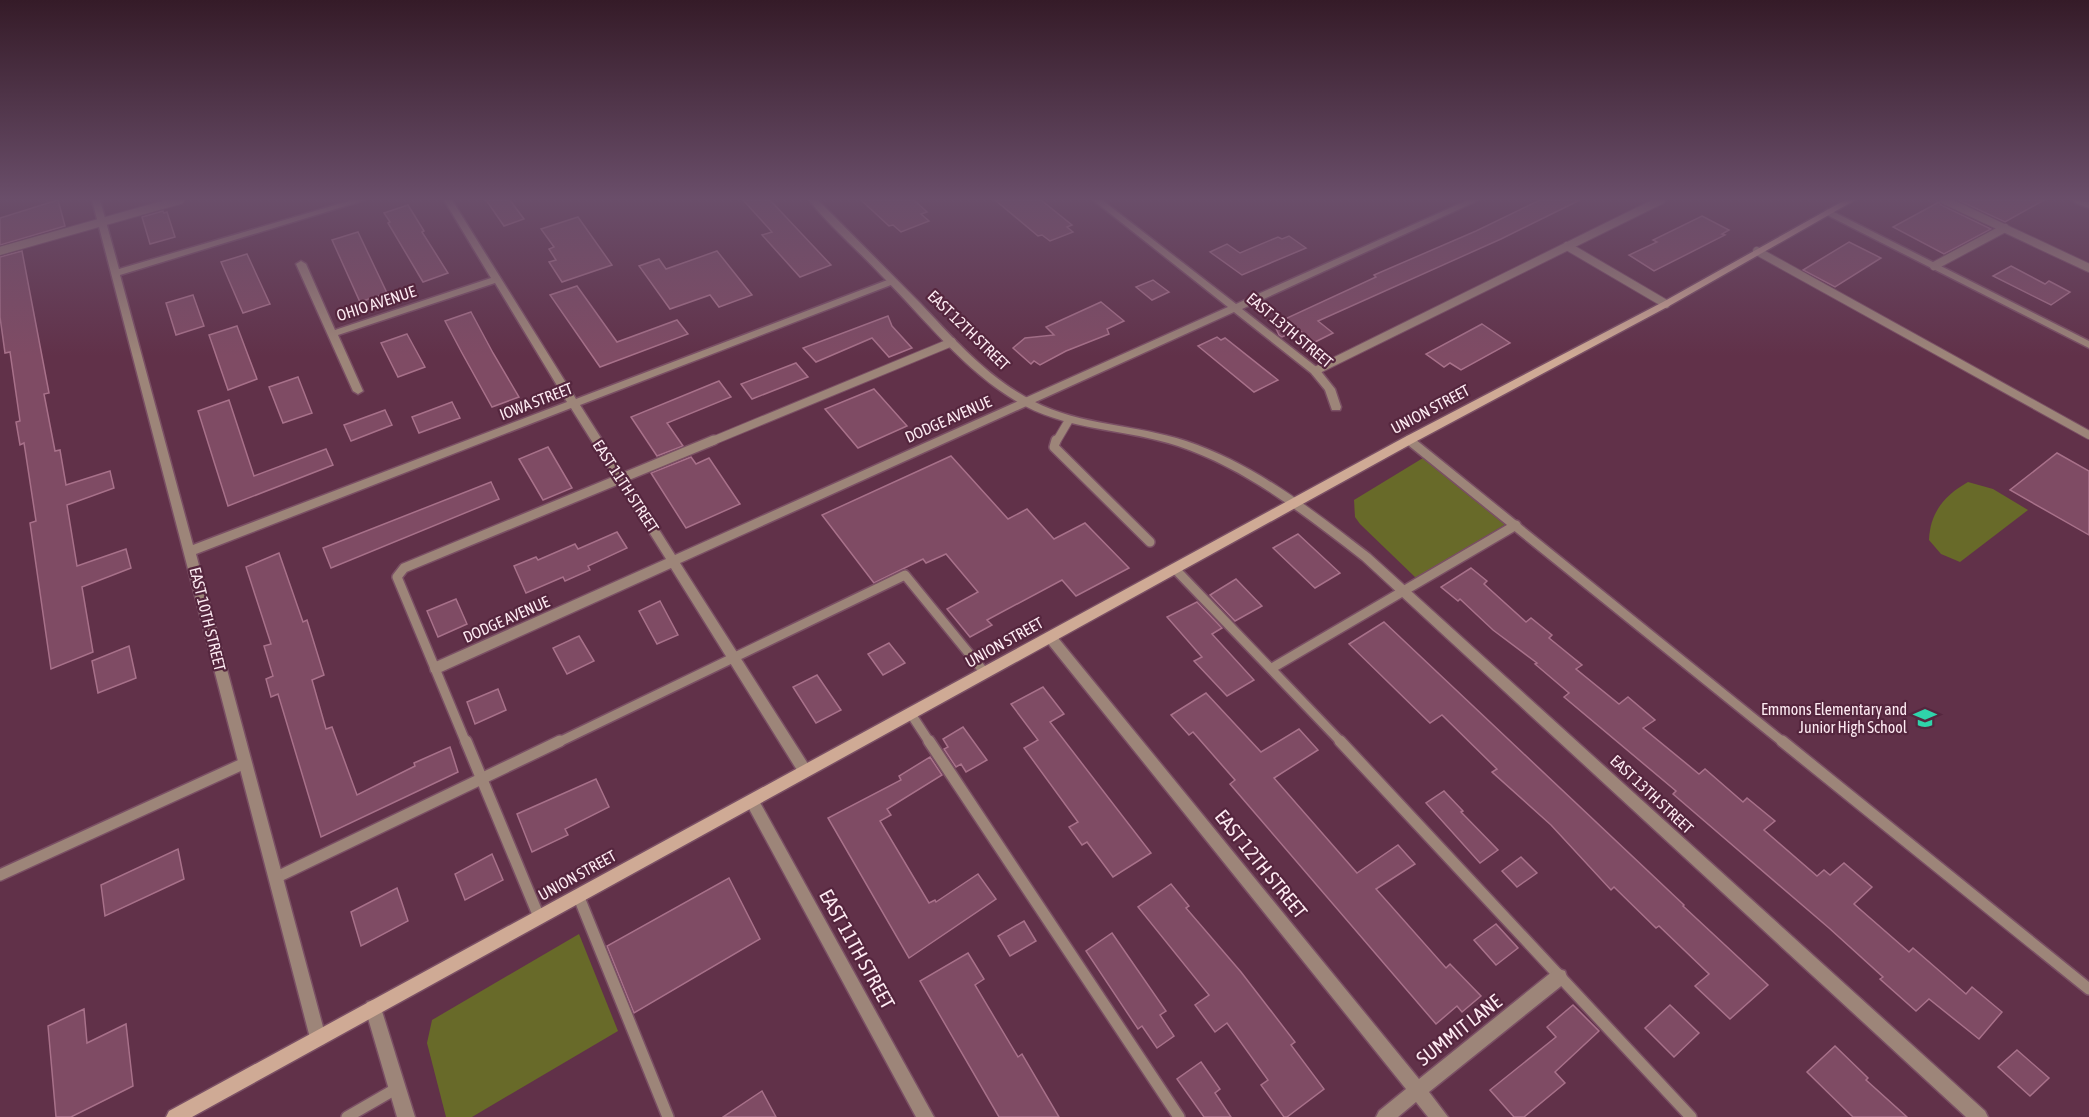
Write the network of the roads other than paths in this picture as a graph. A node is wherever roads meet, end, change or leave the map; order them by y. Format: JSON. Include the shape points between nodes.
{"nodes":[{"id":1,"x":110,"y":252,"type":"edge"},
{"id":2,"x":186,"y":252,"type":"edge"},
{"id":3,"x":481,"y":252,"type":"edge"},
{"id":4,"x":865,"y":252,"type":"edge"},
{"id":5,"x":1165,"y":252,"type":"edge"},
{"id":6,"x":1359,"y":252,"type":"edge"},
{"id":7,"x":1555,"y":252,"type":"edge"},
{"id":8,"x":1577,"y":252,"type":"edge"},
{"id":9,"x":1755,"y":252,"type":"edge"},
{"id":10,"x":1759,"y":252,"type":"edge"},
{"id":11,"x":1907,"y":252,"type":"edge"},
{"id":12,"x":1960,"y":252,"type":"edge"},
{"id":13,"x":2056,"y":252,"type":"edge"},
{"id":14,"x":301,"y":264,"type":"dead end"},
{"id":15,"x":1934,"y":266,"type":"junction"},
{"id":16,"x":2089,"y":268,"type":"edge"},
{"id":17,"x":116,"y":273,"type":"junction"},
{"id":18,"x":498,"y":279,"type":"junction"},
{"id":19,"x":893,"y":280,"type":"junction"},
{"id":20,"x":1666,"y":304,"type":"junction"},
{"id":21,"x":1235,"y":308,"type":"junction"},
{"id":22,"x":332,"y":334,"type":"junction"},
{"id":23,"x":952,"y":342,"type":"junction"},
{"id":24,"x":2089,"y":345,"type":"edge"},
{"id":25,"x":1315,"y":371,"type":"junction"},
{"id":26,"x":358,"y":391,"type":"dead end"},
{"id":27,"x":1026,"y":402,"type":"junction"},
{"id":28,"x":574,"y":404,"type":"junction"},
{"id":29,"x":1336,"y":407,"type":"dead end"},
{"id":30,"x":1069,"y":420,"type":"junction"},
{"id":31,"x":2089,"y":435,"type":"edge"},
{"id":32,"x":1409,"y":440,"type":"junction"},
{"id":33,"x":621,"y":478,"type":"junction"},
{"id":34,"x":1296,"y":503,"type":"junction"},
{"id":35,"x":1516,"y":525,"type":"junction"},
{"id":36,"x":1150,"y":542,"type":"dead end"},
{"id":37,"x":190,"y":551,"type":"junction"},
{"id":38,"x":674,"y":561,"type":"junction"},
{"id":39,"x":1176,"y":570,"type":"junction"},
{"id":40,"x":1404,"y":589,"type":"junction"},
{"id":41,"x":1050,"y":638,"type":"junction"},
{"id":42,"x":733,"y":656,"type":"junction"},
{"id":43,"x":436,"y":668,"type":"junction"},
{"id":44,"x":1272,"y":668,"type":"junction"},
{"id":45,"x":985,"y":673,"type":"junction"},
{"id":46,"x":911,"y":714,"type":"junction"},
{"id":47,"x":245,"y":763,"type":"junction"},
{"id":48,"x":805,"y":771,"type":"junction"},
{"id":49,"x":482,"y":779,"type":"junction"},
{"id":50,"x":752,"y":801,"type":"junction"},
{"id":51,"x":0,"y":875,"type":"edge"},
{"id":52,"x":275,"y":878,"type":"junction"},
{"id":53,"x":578,"y":895,"type":"junction"},
{"id":54,"x":539,"y":917,"type":"junction"},
{"id":55,"x":1559,"y":977,"type":"junction"},
{"id":56,"x":2089,"y":989,"type":"edge"},
{"id":57,"x":373,"y":1008,"type":"junction"},
{"id":58,"x":318,"y":1038,"type":"junction"},
{"id":59,"x":399,"y":1088,"type":"junction"},
{"id":60,"x":1417,"y":1090,"type":"junction"},
{"id":61,"x":174,"y":1117,"type":"edge"},
{"id":62,"x":347,"y":1117,"type":"edge"},
{"id":63,"x":406,"y":1117,"type":"edge"},
{"id":64,"x":668,"y":1117,"type":"edge"},
{"id":65,"x":925,"y":1117,"type":"edge"},
{"id":66,"x":1179,"y":1117,"type":"edge"},
{"id":67,"x":1385,"y":1117,"type":"edge"},
{"id":68,"x":1439,"y":1117,"type":"edge"},
{"id":69,"x":1691,"y":1117,"type":"edge"},
{"id":70,"x":1978,"y":1117,"type":"edge"}],
"edges":[{"from":1,"to":17,"type":"street","name":"EAST 10TH STREET"},
{"from":2,"to":17,"type":"street"},
{"from":3,"to":18,"type":"street","name":"EAST 11TH STREET"},
{"from":4,"to":19,"type":"street","name":"EAST 12TH STREET"},
{"from":5,"to":21,"type":"street","name":"EAST 13TH STREET"},
{"from":6,"to":21,"type":"street","name":"DODGE AVENUE"},
{"from":7,"to":25,"type":"lane"},
{"from":8,"to":20,"type":"lane"},
{"from":9,"to":20,"type":"main road","name":"UNION STREET"},
{"from":10,"to":31,"type":"lane"},
{"from":11,"to":15,"type":"street"},
{"from":12,"to":15,"type":"lane"},
{"from":13,"to":16,"type":"lane"},
{"from":14,"to":22,"type":"street"},
{"from":15,"to":24,"type":"street"},
{"from":17,"to":37,"type":"street","name":"EAST 10TH STREET"},
{"from":18,"to":22,"type":"street","name":"OHIO AVENUE"},
{"from":18,"to":28,"type":"street","name":"EAST 11TH STREET"},
{"from":19,"to":23,"type":"street","name":"EAST 12TH STREET"},
{"from":19,"to":28,"type":"street","name":"IOWA STREET"},
{"from":20,"to":32,"type":"main road","name":"UNION STREET"},
{"from":21,"to":25,"type":"street","name":"EAST 13TH STREET"},
{"from":21,"to":27,"type":"street","name":"DODGE AVENUE"},
{"from":22,"to":26,"type":"street"},
{"from":23,"to":27,"type":"street","name":"EAST 12TH STREET","via":[[986,375]]},
{"from":23,"to":33,"type":"lane"},
{"from":25,"to":29,"type":"street","name":"EAST 13TH STREET","via":[[1330,389]]},
{"from":27,"to":30,"type":"street","name":"EAST 12TH STREET"},
{"from":27,"to":38,"type":"street","name":"DODGE AVENUE"},
{"from":28,"to":33,"type":"street","name":"EAST 11TH STREET"},
{"from":28,"to":37,"type":"street","name":"IOWA STREET"},
{"from":30,"to":34,"type":"street","name":"EAST 12TH STREET","via":[[1196,448]]},
{"from":30,"to":36,"type":"lane","via":[[1054,447]]},
{"from":32,"to":34,"type":"main road","name":"UNION STREET"},
{"from":32,"to":35,"type":"lane"},
{"from":33,"to":38,"type":"street","name":"EAST 11TH STREET"},
{"from":33,"to":43,"type":"lane","via":[[404,568],[397,577]]},
{"from":34,"to":39,"type":"main road","name":"UNION STREET"},
{"from":34,"to":40,"type":"street","name":"EAST 13TH STREET"},
{"from":35,"to":40,"type":"lane"},
{"from":35,"to":56,"type":"lane"},
{"from":37,"to":47,"type":"street","name":"EAST 10TH STREET"},
{"from":38,"to":42,"type":"street","name":"EAST 11TH STREET"},
{"from":38,"to":43,"type":"street","name":"DODGE AVENUE"},
{"from":39,"to":41,"type":"main road","name":"UNION STREET"},
{"from":39,"to":44,"type":"lane"},
{"from":40,"to":44,"type":"lane"},
{"from":40,"to":70,"type":"street","name":"EAST 13TH STREET"},
{"from":41,"to":45,"type":"main road","name":"UNION STREET"},
{"from":41,"to":60,"type":"street","name":"EAST 12TH STREET"},
{"from":42,"to":45,"type":"lane","via":[[905,575]]},
{"from":42,"to":48,"type":"street","name":"EAST 11TH STREET"},
{"from":42,"to":49,"type":"lane"},
{"from":43,"to":49,"type":"lane"},
{"from":44,"to":55,"type":"lane"},
{"from":45,"to":46,"type":"main road","name":"UNION STREET"},
{"from":46,"to":48,"type":"main road","name":"UNION STREET"},
{"from":46,"to":66,"type":"lane"},
{"from":47,"to":51,"type":"lane"},
{"from":47,"to":52,"type":"street","name":"EAST 10TH STREET"},
{"from":48,"to":50,"type":"main road","name":"UNION STREET"},
{"from":49,"to":52,"type":"lane"},
{"from":49,"to":54,"type":"lane"},
{"from":50,"to":53,"type":"main road","name":"UNION STREET"},
{"from":50,"to":65,"type":"street","name":"EAST 11TH STREET"},
{"from":52,"to":58,"type":"street","name":"EAST 10TH STREET"},
{"from":53,"to":54,"type":"main road","name":"UNION STREET"},
{"from":53,"to":64,"type":"lane"},
{"from":54,"to":57,"type":"main road","name":"UNION STREET"},
{"from":55,"to":60,"type":"street","name":"SUMMIT LANE"},
{"from":55,"to":69,"type":"lane"},
{"from":57,"to":58,"type":"main road","name":"UNION STREET"},
{"from":57,"to":59,"type":"street"},
{"from":58,"to":61,"type":"main road","name":"UNION STREET"},
{"from":59,"to":62,"type":"lane"},
{"from":59,"to":63,"type":"street"},
{"from":60,"to":67,"type":"street","name":"SUMMIT LANE"},
{"from":60,"to":68,"type":"street","name":"EAST 12TH STREET"}]}
